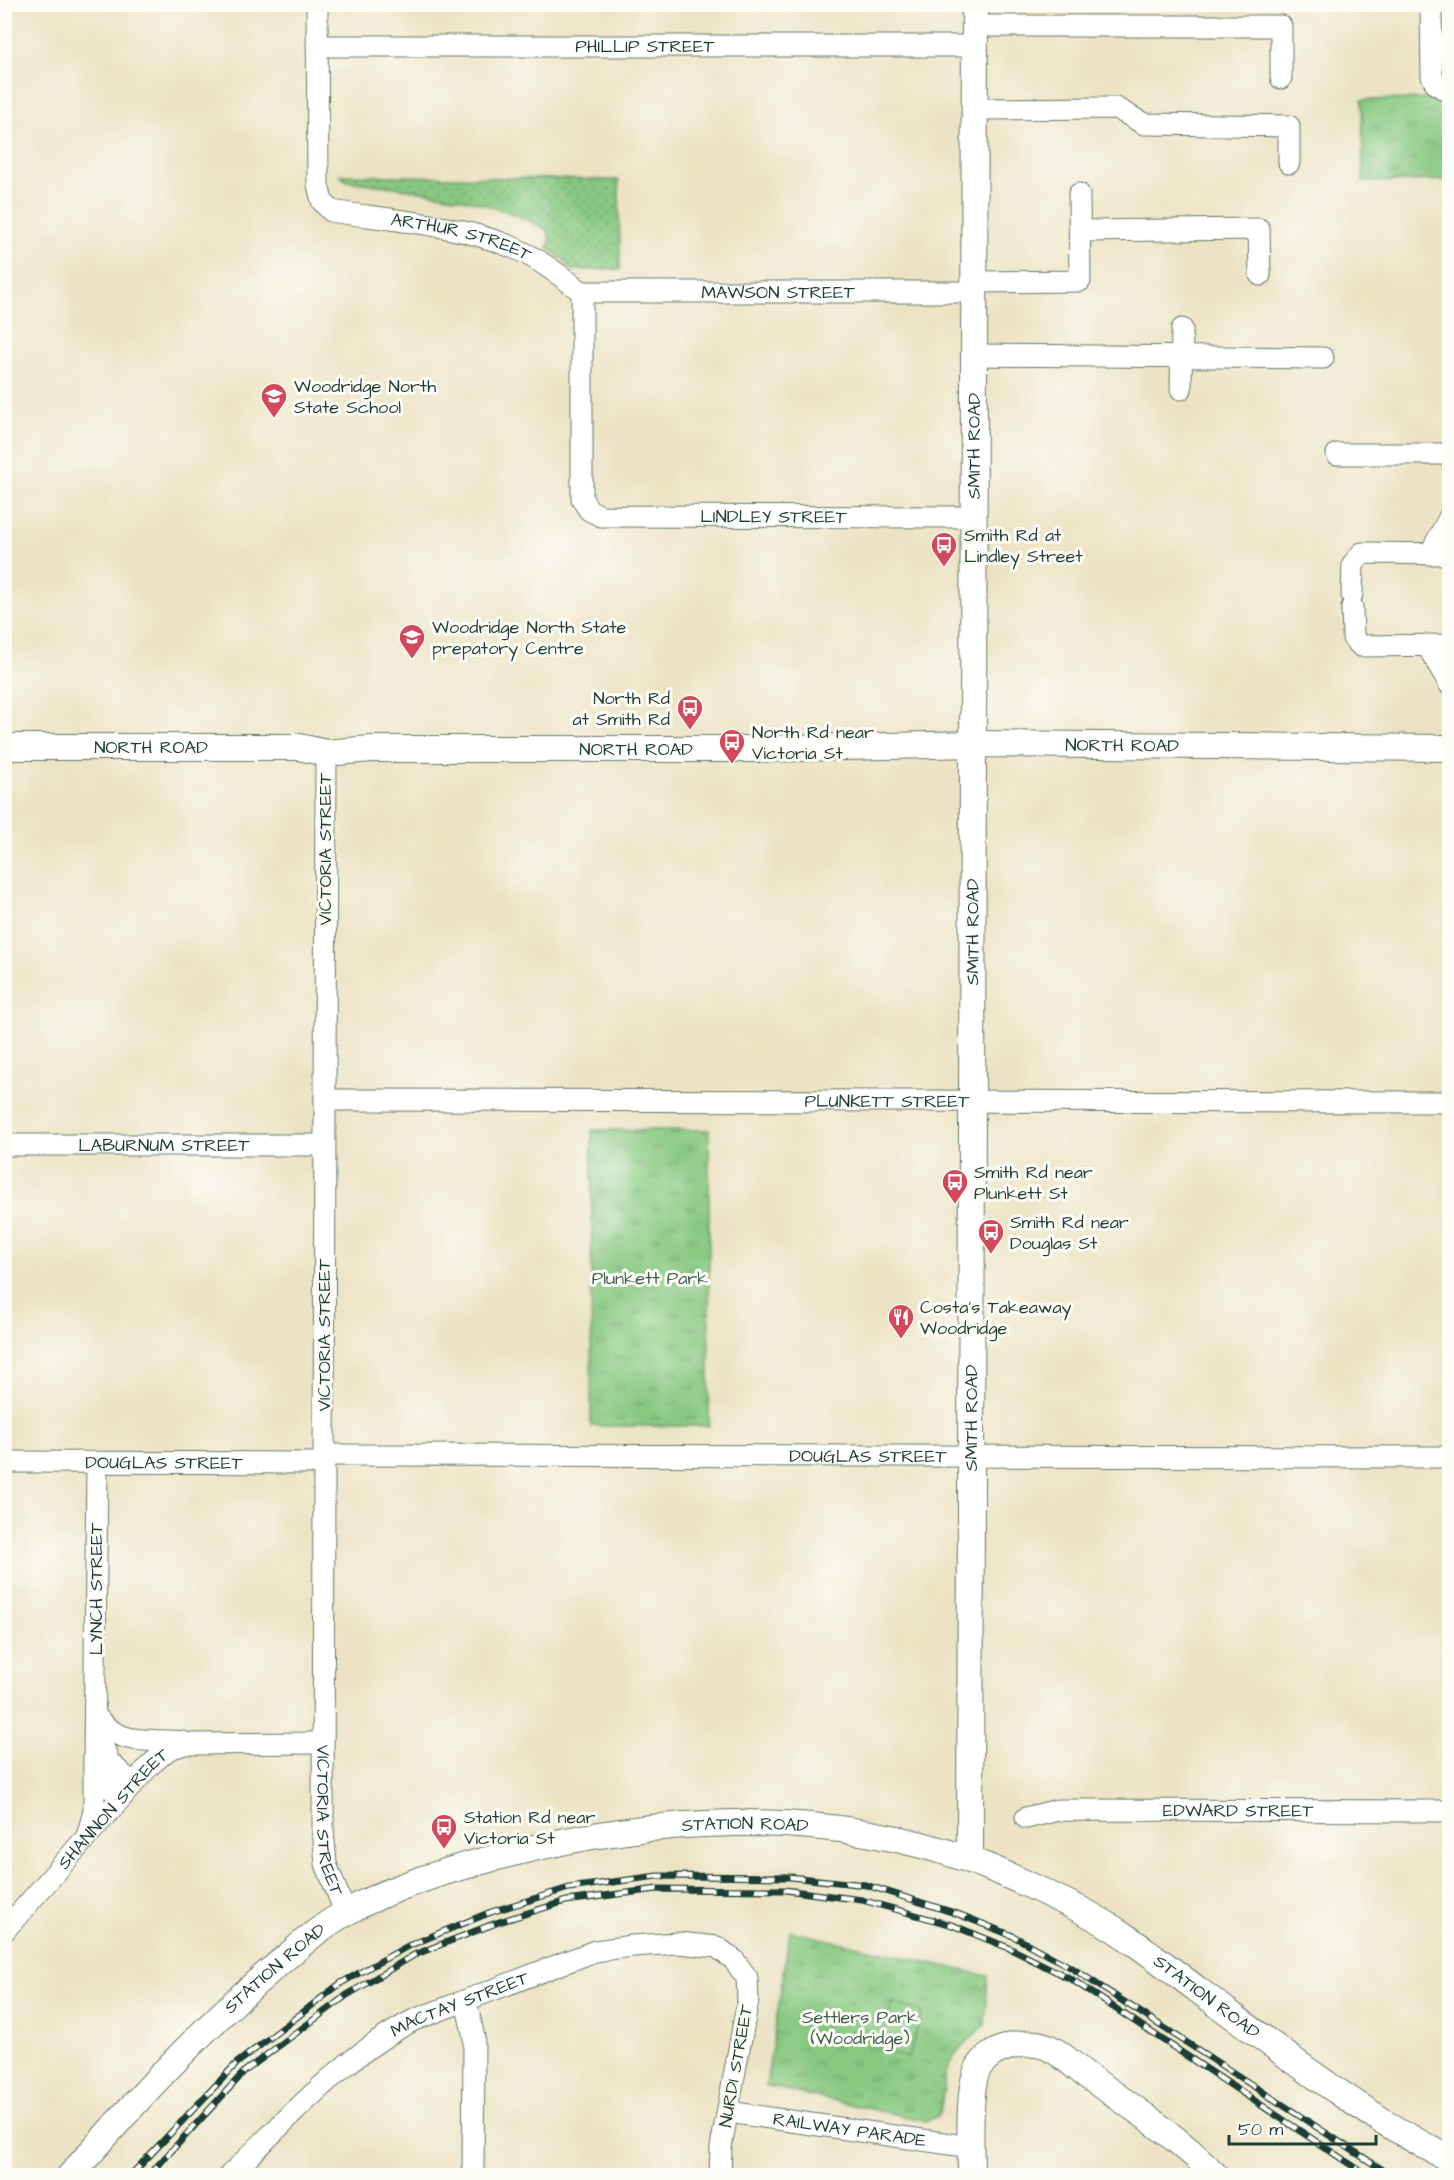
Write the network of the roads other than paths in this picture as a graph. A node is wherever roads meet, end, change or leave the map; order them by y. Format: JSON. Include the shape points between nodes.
{"nodes":[{"id":1,"x":317,"y":4,"type":"edge"},
{"id":2,"x":1431,"y":4,"type":"edge"},
{"id":3,"x":975,"y":26,"type":"edge"},
{"id":4,"x":317,"y":46,"type":"junction"},
{"id":5,"x":1281,"y":78,"type":"dead end"},
{"id":6,"x":1449,"y":93,"type":"edge"},
{"id":7,"x":974,"y":109,"type":"junction"},
{"id":8,"x":1289,"y":163,"type":"dead end"},
{"id":9,"x":1079,"y":194,"type":"dead end"},
{"id":10,"x":1080,"y":231,"type":"junction"},
{"id":11,"x":1260,"y":275,"type":"dead end"},
{"id":12,"x":973,"y":287,"type":"junction"},
{"id":13,"x":582,"y":292,"type":"junction"},
{"id":14,"x":1182,"y":329,"type":"dead end"},
{"id":15,"x":974,"y":355,"type":"junction"},
{"id":16,"x":1323,"y":358,"type":"dead end"},
{"id":17,"x":1182,"y":359,"type":"junction"},
{"id":18,"x":1182,"y":389,"type":"dead end"},
{"id":19,"x":1337,"y":454,"type":"dead end"},
{"id":20,"x":1449,"y":454,"type":"edge"},
{"id":21,"x":1449,"y":516,"type":"edge"},
{"id":22,"x":974,"y":517,"type":"junction"},
{"id":23,"x":1440,"y":554,"type":"edge"},
{"id":24,"x":1427,"y":645,"type":"junction"},
{"id":25,"x":1449,"y":645,"type":"edge"},
{"id":26,"x":1449,"y":685,"type":"edge"},
{"id":27,"x":974,"y":744,"type":"junction"},
{"id":28,"x":4,"y":747,"type":"edge"},
{"id":29,"x":1449,"y":748,"type":"edge"},
{"id":30,"x":326,"y":753,"type":"junction"},
{"id":31,"x":325,"y":1100,"type":"junction"},
{"id":32,"x":972,"y":1100,"type":"junction"},
{"id":33,"x":1449,"y":1102,"type":"edge"},
{"id":34,"x":4,"y":1145,"type":"edge"},
{"id":35,"x":324,"y":1145,"type":"junction"},
{"id":36,"x":972,"y":1455,"type":"junction"},
{"id":37,"x":1449,"y":1457,"type":"edge"},
{"id":38,"x":324,"y":1459,"type":"junction"},
{"id":39,"x":4,"y":1462,"type":"edge"},
{"id":40,"x":97,"y":1462,"type":"junction"},
{"id":41,"x":95,"y":1718,"type":"junction"},
{"id":42,"x":322,"y":1743,"type":"junction"},
{"id":43,"x":192,"y":1744,"type":"junction"},
{"id":44,"x":94,"y":1763,"type":"junction"},
{"id":45,"x":127,"y":1791,"type":"junction"},
{"id":46,"x":1449,"y":1811,"type":"edge"},
{"id":47,"x":1026,"y":1818,"type":"dead end"},
{"id":48,"x":85,"y":1839,"type":"junction"},
{"id":49,"x":970,"y":1860,"type":"junction"},
{"id":50,"x":345,"y":1912,"type":"junction"},
{"id":51,"x":4,"y":1931,"type":"edge"},
{"id":52,"x":735,"y":1960,"type":"joint"},
{"id":53,"x":466,"y":2002,"type":"junction"},
{"id":54,"x":728,"y":2112,"type":"junction"},
{"id":55,"x":971,"y":2147,"type":"junction"},
{"id":56,"x":1449,"y":2159,"type":"edge"},
{"id":57,"x":70,"y":2175,"type":"edge"},
{"id":58,"x":229,"y":2175,"type":"edge"},
{"id":59,"x":473,"y":2175,"type":"edge"},
{"id":60,"x":720,"y":2175,"type":"edge"},
{"id":61,"x":971,"y":2175,"type":"edge"},
{"id":62,"x":1216,"y":2175,"type":"edge"}],
"edges":[{"from":1,"to":4,"type":"street","name":"ARTHUR STREET"},
{"from":2,"to":6,"type":"street","via":[[1432,76]]},
{"from":3,"to":4,"type":"street","name":"PHILLIP STREET"},
{"from":3,"to":5,"type":"street","name":"PHILLIP STREET","via":[[1281,26]]},
{"from":3,"to":7,"type":"street","name":"SMITH ROAD"},
{"from":4,"to":13,"type":"street","name":"ARTHUR STREET","via":[[318,185],[322,201],[331,211],[436,227],[512,247],[549,267]]},
{"from":7,"to":8,"type":"street","via":[[1116,108],[1144,124],[1290,126]]},
{"from":7,"to":12,"type":"street","name":"SMITH ROAD"},
{"from":9,"to":10,"type":"street"},
{"from":10,"to":11,"type":"street","via":[[1259,229]]},
{"from":10,"to":12,"type":"street","name":"MAWSON STREET","via":[[1080,281]]},
{"from":12,"to":13,"type":"street","name":"MAWSON STREET"},
{"from":12,"to":15,"type":"street","name":"SMITH ROAD"},
{"from":13,"to":22,"type":"street","name":"LINDLEY STREET","via":[[582,498],[589,510],[602,516]]},
{"from":14,"to":17,"type":"street"},
{"from":15,"to":17,"type":"street"},
{"from":15,"to":22,"type":"street","name":"SMITH ROAD"},
{"from":16,"to":17,"type":"street"},
{"from":17,"to":18,"type":"street"},
{"from":19,"to":20,"type":"street"},
{"from":21,"to":23,"type":"street"},
{"from":22,"to":27,"type":"street","name":"SMITH ROAD"},
{"from":23,"to":24,"type":"street","via":[[1362,553],[1353,564],[1353,638],[1361,646]]},
{"from":24,"to":25,"type":"street"},
{"from":24,"to":26,"type":"street"},
{"from":27,"to":29,"type":"street","name":"NORTH ROAD"},
{"from":27,"to":30,"type":"street","name":"NORTH ROAD","via":[[759,749],[371,749]]},
{"from":27,"to":32,"type":"street","name":"SMITH ROAD"},
{"from":28,"to":30,"type":"street","name":"NORTH ROAD","via":[[299,747]]},
{"from":30,"to":31,"type":"street","name":"VICTORIA STREET"},
{"from":31,"to":32,"type":"street","name":"PLUNKETT STREET"},
{"from":31,"to":35,"type":"street","name":"VICTORIA STREET"},
{"from":32,"to":33,"type":"street","name":"PLUNKETT STREET"},
{"from":32,"to":36,"type":"street","name":"SMITH ROAD"},
{"from":34,"to":35,"type":"street","name":"LABURNUM STREET"},
{"from":35,"to":38,"type":"street","name":"VICTORIA STREET"},
{"from":36,"to":37,"type":"street","name":"DOUGLAS STREET"},
{"from":36,"to":38,"type":"street","name":"DOUGLAS STREET"},
{"from":36,"to":49,"type":"street","name":"SMITH ROAD"},
{"from":38,"to":40,"type":"street","name":"DOUGLAS STREET"},
{"from":38,"to":42,"type":"street","name":"VICTORIA STREET"},
{"from":39,"to":40,"type":"street","name":"DOUGLAS STREET"},
{"from":40,"to":41,"type":"street","name":"LYNCH STREET"},
{"from":41,"to":43,"type":"street","via":[[128,1739]]},
{"from":41,"to":44,"type":"street","name":"LYNCH STREET"},
{"from":41,"to":45,"type":"street","name":"LYNCH STREET","via":[[106,1756]]},
{"from":42,"to":43,"type":"street","name":"SHANNON STREET"},
{"from":42,"to":50,"type":"street","name":"VICTORIA STREET","via":[[326,1864]]},
{"from":43,"to":45,"type":"street","name":"SHANNON STREET","via":[[177,1746],[161,1755]]},
{"from":44,"to":45,"type":"street","via":[[100,1778]]},
{"from":44,"to":48,"type":"street","name":"LYNCH STREET","via":[[94,1811]]},
{"from":45,"to":48,"type":"street","name":"SHANNON STREET"},
{"from":46,"to":47,"type":"street","name":"EDWARD STREET","via":[[1058,1810]]},
{"from":48,"to":51,"type":"street","name":"SHANNON STREET"},
{"from":49,"to":50,"type":"street","name":"STATION ROAD","via":[[830,1828],[754,1822],[693,1824],[556,1842],[441,1873]]},
{"from":49,"to":56,"type":"street","name":"STATION ROAD","via":[[1080,1909],[1127,1936],[1375,2115]]},
{"from":50,"to":57,"type":"street","name":"STATION ROAD","via":[[304,1941],[210,2023],[154,2079]]},
{"from":52,"to":53,"type":"street","name":"MACTAY STREET","via":[[717,1947],[679,1943],[595,1951]]},
{"from":52,"to":54,"type":"street","name":"NURDI STREET","via":[[747,1978],[748,2000]]},
{"from":53,"to":58,"type":"street","name":"MACTAY STREET","via":[[414,2020],[359,2054]]},
{"from":53,"to":59,"type":"street","via":[[474,2037]]},
{"from":54,"to":55,"type":"street","name":"RAILWAY PARADE"},
{"from":54,"to":60,"type":"street","name":"NURDI STREET"},
{"from":55,"to":61,"type":"street"},
{"from":55,"to":62,"type":"street","via":[[972,2091],[979,2067],[1016,2043],[1045,2046],[1152,2120]]}]}
